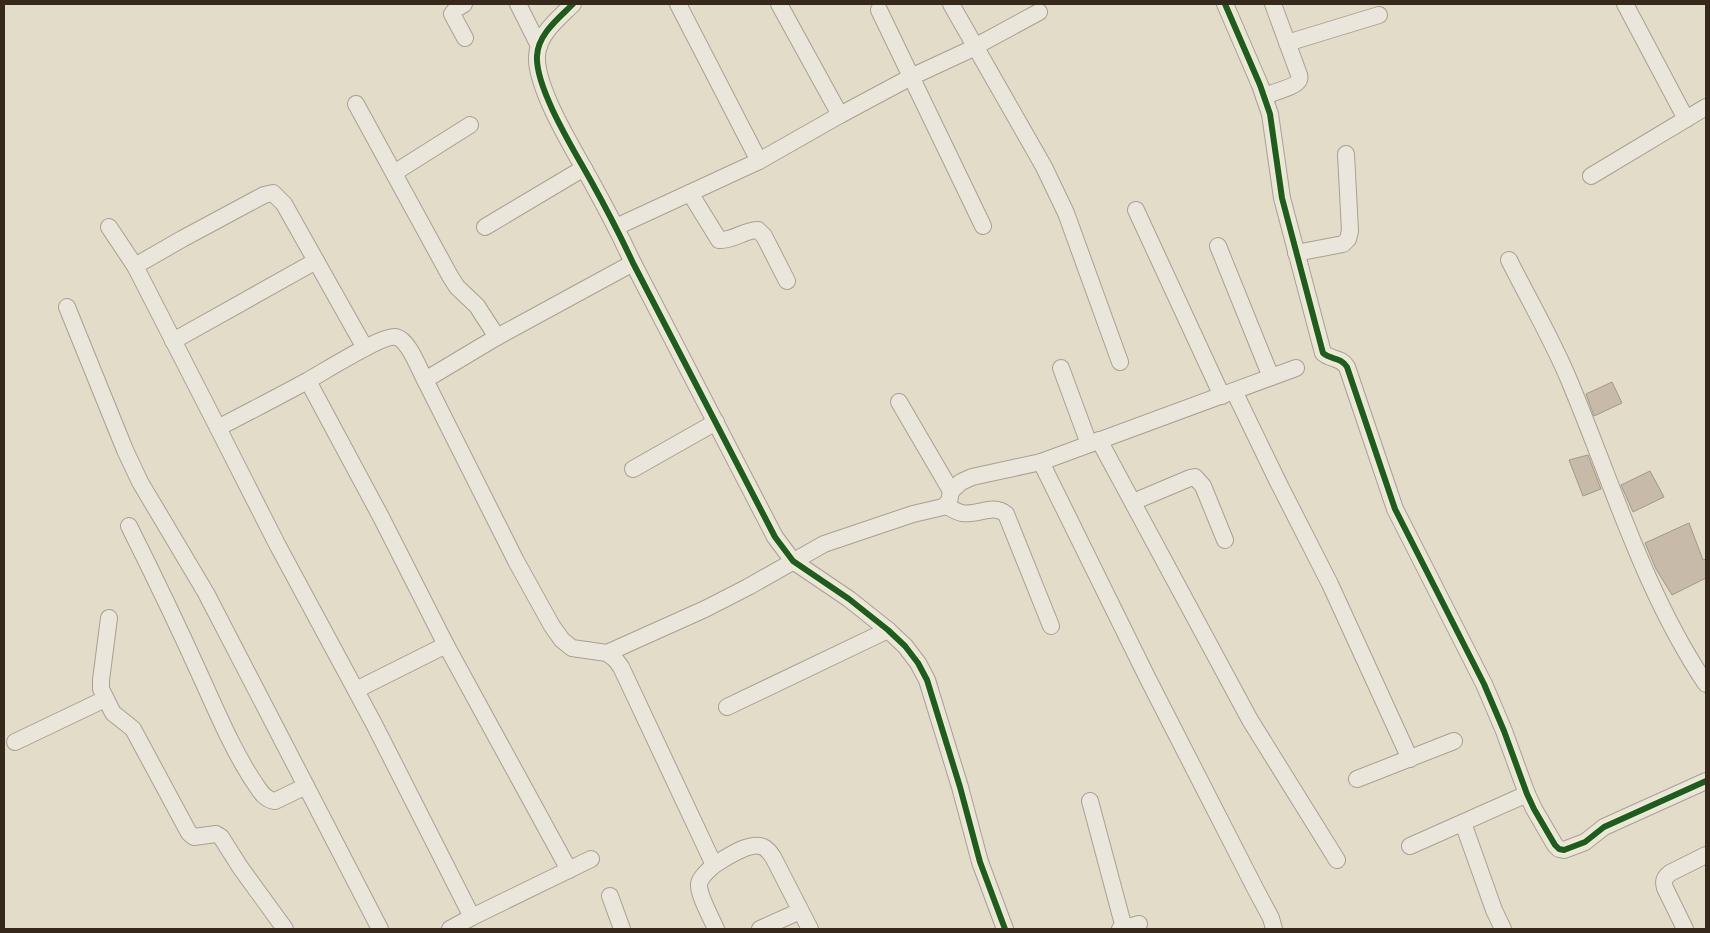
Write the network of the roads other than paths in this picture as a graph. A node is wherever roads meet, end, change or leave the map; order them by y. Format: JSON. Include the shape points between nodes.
{"nodes":[{"id":1,"x":464,"y":4,"type":"edge"},
{"id":2,"x":518,"y":4,"type":"edge"},
{"id":3,"x":573,"y":4,"type":"edge"},
{"id":4,"x":678,"y":4,"type":"edge"},
{"id":5,"x":780,"y":4,"type":"edge"},
{"id":6,"x":951,"y":4,"type":"edge"},
{"id":7,"x":1225,"y":4,"type":"edge"},
{"id":8,"x":1272,"y":4,"type":"edge"},
{"id":9,"x":1625,"y":4,"type":"edge"},
{"id":10,"x":879,"y":10,"type":"dead end"},
{"id":11,"x":1039,"y":12,"type":"dead end"},
{"id":12,"x":1379,"y":15,"type":"dead end"},
{"id":13,"x":465,"y":38,"type":"dead end"},
{"id":14,"x":1287,"y":43,"type":"junction"},
{"id":15,"x":539,"y":46,"type":"junction"},
{"id":16,"x":974,"y":46,"type":"junction"},
{"id":17,"x":912,"y":77,"type":"junction"},
{"id":18,"x":1264,"y":96,"type":"junction"},
{"id":19,"x":356,"y":104,"type":"dead end"},
{"id":20,"x":1706,"y":107,"type":"edge"},
{"id":21,"x":840,"y":115,"type":"junction"},
{"id":22,"x":1686,"y":119,"type":"junction"},
{"id":23,"x":470,"y":124,"type":"dead end"},
{"id":24,"x":1346,"y":154,"type":"dead end"},
{"id":25,"x":759,"y":161,"type":"junction"},
{"id":26,"x":584,"y":168,"type":"junction"},
{"id":27,"x":394,"y":172,"type":"junction"},
{"id":28,"x":1591,"y":176,"type":"dead end"},
{"id":29,"x":690,"y":193,"type":"junction"},
{"id":30,"x":1136,"y":210,"type":"dead end"},
{"id":31,"x":983,"y":226,"type":"dead end"},
{"id":32,"x":109,"y":227,"type":"dead end"},
{"id":33,"x":485,"y":227,"type":"dead end"},
{"id":34,"x":616,"y":227,"type":"junction"},
{"id":35,"x":1218,"y":246,"type":"dead end"},
{"id":36,"x":1296,"y":253,"type":"junction"},
{"id":37,"x":1509,"y":260,"type":"dead end"},
{"id":38,"x":316,"y":261,"type":"junction"},
{"id":39,"x":633,"y":263,"type":"junction"},
{"id":40,"x":134,"y":266,"type":"junction"},
{"id":41,"x":787,"y":281,"type":"dead end"},
{"id":42,"x":67,"y":307,"type":"dead end"},
{"id":43,"x":497,"y":337,"type":"junction"},
{"id":44,"x":173,"y":341,"type":"junction"},
{"id":45,"x":365,"y":348,"type":"junction"},
{"id":46,"x":1120,"y":362,"type":"dead end"},
{"id":47,"x":1061,"y":368,"type":"dead end"},
{"id":48,"x":1296,"y":368,"type":"dead end"},
{"id":49,"x":1271,"y":377,"type":"junction"},
{"id":50,"x":425,"y":380,"type":"junction"},
{"id":51,"x":308,"y":381,"type":"junction"},
{"id":52,"x":1228,"y":393,"type":"junction"},
{"id":53,"x":898,"y":402,"type":"dead end"},
{"id":54,"x":716,"y":422,"type":"junction"},
{"id":55,"x":218,"y":428,"type":"junction"},
{"id":56,"x":1094,"y":442,"type":"junction"},
{"id":57,"x":1041,"y":462,"type":"junction"},
{"id":58,"x":634,"y":469,"type":"dead end"},
{"id":59,"x":949,"y":498,"type":"junction"},
{"id":60,"x":1133,"y":502,"type":"junction"},
{"id":61,"x":129,"y":526,"type":"dead end"},
{"id":62,"x":1225,"y":540,"type":"dead end"},
{"id":63,"x":793,"y":561,"type":"junction"},
{"id":64,"x":108,"y":618,"type":"dead end"},
{"id":65,"x":1051,"y":626,"type":"dead end"},
{"id":66,"x":888,"y":630,"type":"junction"},
{"id":67,"x":446,"y":645,"type":"junction"},
{"id":68,"x":607,"y":652,"type":"junction"},
{"id":69,"x":1706,"y":684,"type":"edge"},
{"id":70,"x":356,"y":690,"type":"junction"},
{"id":71,"x":105,"y":699,"type":"junction"},
{"id":72,"x":727,"y":707,"type":"dead end"},
{"id":73,"x":1454,"y":741,"type":"dead end"},
{"id":74,"x":15,"y":742,"type":"dead end"},
{"id":75,"x":1410,"y":759,"type":"junction"},
{"id":76,"x":1357,"y":779,"type":"dead end"},
{"id":77,"x":1706,"y":781,"type":"edge"},
{"id":78,"x":306,"y":786,"type":"junction"},
{"id":79,"x":1527,"y":794,"type":"junction"},
{"id":80,"x":1090,"y":801,"type":"dead end"},
{"id":81,"x":1462,"y":823,"type":"junction"},
{"id":82,"x":1410,"y":846,"type":"dead end"},
{"id":83,"x":1706,"y":855,"type":"edge"},
{"id":84,"x":591,"y":860,"type":"dead end"},
{"id":85,"x":1337,"y":860,"type":"dead end"},
{"id":86,"x":714,"y":865,"type":"junction"},
{"id":87,"x":569,"y":870,"type":"junction"},
{"id":88,"x":610,"y":896,"type":"dead end"},
{"id":89,"x":800,"y":911,"type":"junction"},
{"id":90,"x":472,"y":917,"type":"junction"},
{"id":91,"x":1128,"y":927,"type":"edge"},
{"id":92,"x":285,"y":929,"type":"edge"},
{"id":93,"x":380,"y":929,"type":"edge"},
{"id":94,"x":450,"y":929,"type":"edge"},
{"id":95,"x":622,"y":929,"type":"edge"},
{"id":96,"x":716,"y":929,"type":"edge"},
{"id":97,"x":760,"y":929,"type":"edge"},
{"id":98,"x":810,"y":929,"type":"edge"},
{"id":99,"x":1006,"y":929,"type":"edge"},
{"id":100,"x":1274,"y":929,"type":"edge"},
{"id":101,"x":1503,"y":929,"type":"edge"},
{"id":102,"x":1685,"y":929,"type":"edge"}],
"edges":[{"from":1,"to":13,"type":"street","via":[[452,14]]},
{"from":2,"to":15,"type":"street"},
{"from":3,"to":15,"type":"street","via":[[544,34]]},
{"from":4,"to":25,"type":"street"},
{"from":5,"to":21,"type":"street"},
{"from":6,"to":16,"type":"street"},
{"from":7,"to":18,"type":"street"},
{"from":8,"to":14,"type":"street"},
{"from":9,"to":22,"type":"street"},
{"from":10,"to":17,"type":"street"},
{"from":11,"to":16,"type":"street"},
{"from":12,"to":14,"type":"street"},
{"from":14,"to":18,"type":"street","via":[[1299,80],[1297,84]]},
{"from":15,"to":26,"type":"street","via":[[537,57],[542,84]]},
{"from":16,"to":17,"type":"street"},
{"from":16,"to":46,"type":"street","via":[[1044,167],[1066,213]]},
{"from":17,"to":21,"type":"street"},
{"from":17,"to":31,"type":"street"},
{"from":18,"to":36,"type":"street","via":[[1270,114],[1282,198]]},
{"from":19,"to":27,"type":"street"},
{"from":20,"to":22,"type":"street"},
{"from":21,"to":25,"type":"street"},
{"from":22,"to":28,"type":"street"},
{"from":23,"to":27,"type":"street"},
{"from":24,"to":36,"type":"street","via":[[1348,239],[1343,244]]},
{"from":25,"to":29,"type":"street"},
{"from":26,"to":33,"type":"street"},
{"from":26,"to":34,"type":"street"},
{"from":27,"to":43,"type":"street","via":[[453,281],[477,306]]},
{"from":29,"to":34,"type":"street"},
{"from":29,"to":41,"type":"street","via":[[720,240],[758,230]]},
{"from":30,"to":52,"type":"street"},
{"from":32,"to":40,"type":"street"},
{"from":34,"to":39,"type":"street"},
{"from":35,"to":49,"type":"street"},
{"from":36,"to":79,"type":"street","via":[[1323,353],[1339,359],[1347,367],[1395,509],[1484,684]]},
{"from":37,"to":69,"type":"street","via":[[1568,378],[1658,598]]},
{"from":38,"to":40,"type":"street","via":[[284,204],[273,193]]},
{"from":38,"to":44,"type":"street"},
{"from":38,"to":45,"type":"street"},
{"from":39,"to":43,"type":"street"},
{"from":39,"to":54,"type":"street"},
{"from":40,"to":44,"type":"street"},
{"from":42,"to":78,"type":"street","via":[[140,482],[206,593]]},
{"from":43,"to":50,"type":"street"},
{"from":44,"to":55,"type":"street"},
{"from":45,"to":50,"type":"street","via":[[391,336],[398,337],[407,343]]},
{"from":45,"to":51,"type":"street"},
{"from":47,"to":56,"type":"street"},
{"from":48,"to":49,"type":"street"},
{"from":49,"to":52,"type":"street"},
{"from":50,"to":68,"type":"street","via":[[552,626],[572,648]]},
{"from":51,"to":55,"type":"street"},
{"from":51,"to":67,"type":"street"},
{"from":52,"to":56,"type":"street"},
{"from":52,"to":75,"type":"street","via":[[1330,584]]},
{"from":53,"to":59,"type":"street"},
{"from":54,"to":58,"type":"street"},
{"from":54,"to":63,"type":"street","via":[[775,537]]},
{"from":55,"to":70,"type":"street"},
{"from":56,"to":57,"type":"street"},
{"from":56,"to":60,"type":"street"},
{"from":57,"to":59,"type":"street","via":[[972,477],[961,482]]},
{"from":57,"to":100,"type":"street"},
{"from":59,"to":63,"type":"street","via":[[913,514],[840,537]]},
{"from":59,"to":65,"type":"street","via":[[964,513],[995,509],[1006,514]]},
{"from":60,"to":62,"type":"street","via":[[1195,478],[1203,486]]},
{"from":60,"to":85,"type":"street","via":[[1250,720]]},
{"from":61,"to":78,"type":"street","via":[[168,603],[224,728],[255,784],[270,801]]},
{"from":63,"to":66,"type":"street"},
{"from":63,"to":68,"type":"street","via":[[705,610]]},
{"from":64,"to":71,"type":"street","via":[[101,680]]},
{"from":66,"to":72,"type":"street"},
{"from":66,"to":99,"type":"street","via":[[905,646],[927,680],[980,862]]},
{"from":67,"to":70,"type":"street"},
{"from":67,"to":87,"type":"street"},
{"from":68,"to":86,"type":"street","via":[[621,667]]},
{"from":70,"to":90,"type":"street"},
{"from":71,"to":74,"type":"street"},
{"from":71,"to":92,"type":"street","via":[[113,713],[133,729],[189,833],[194,837],[216,834],[221,837]]},
{"from":73,"to":75,"type":"street"},
{"from":75,"to":76,"type":"street"},
{"from":77,"to":79,"type":"street","via":[[1604,827],[1590,839],[1564,850],[1555,845]]},
{"from":78,"to":93,"type":"street"},
{"from":79,"to":81,"type":"street"},
{"from":80,"to":91,"type":"street"},
{"from":81,"to":82,"type":"street"},
{"from":81,"to":101,"type":"street"},
{"from":83,"to":102,"type":"street","via":[[1665,877],[1665,888]]},
{"from":84,"to":87,"type":"street"},
{"from":86,"to":89,"type":"street","via":[[750,845],[765,848],[773,857]]},
{"from":86,"to":96,"type":"street","via":[[699,885]]},
{"from":87,"to":90,"type":"street"},
{"from":88,"to":95,"type":"street"},
{"from":89,"to":97,"type":"street"},
{"from":89,"to":98,"type":"street"},
{"from":90,"to":94,"type":"street"}]}
